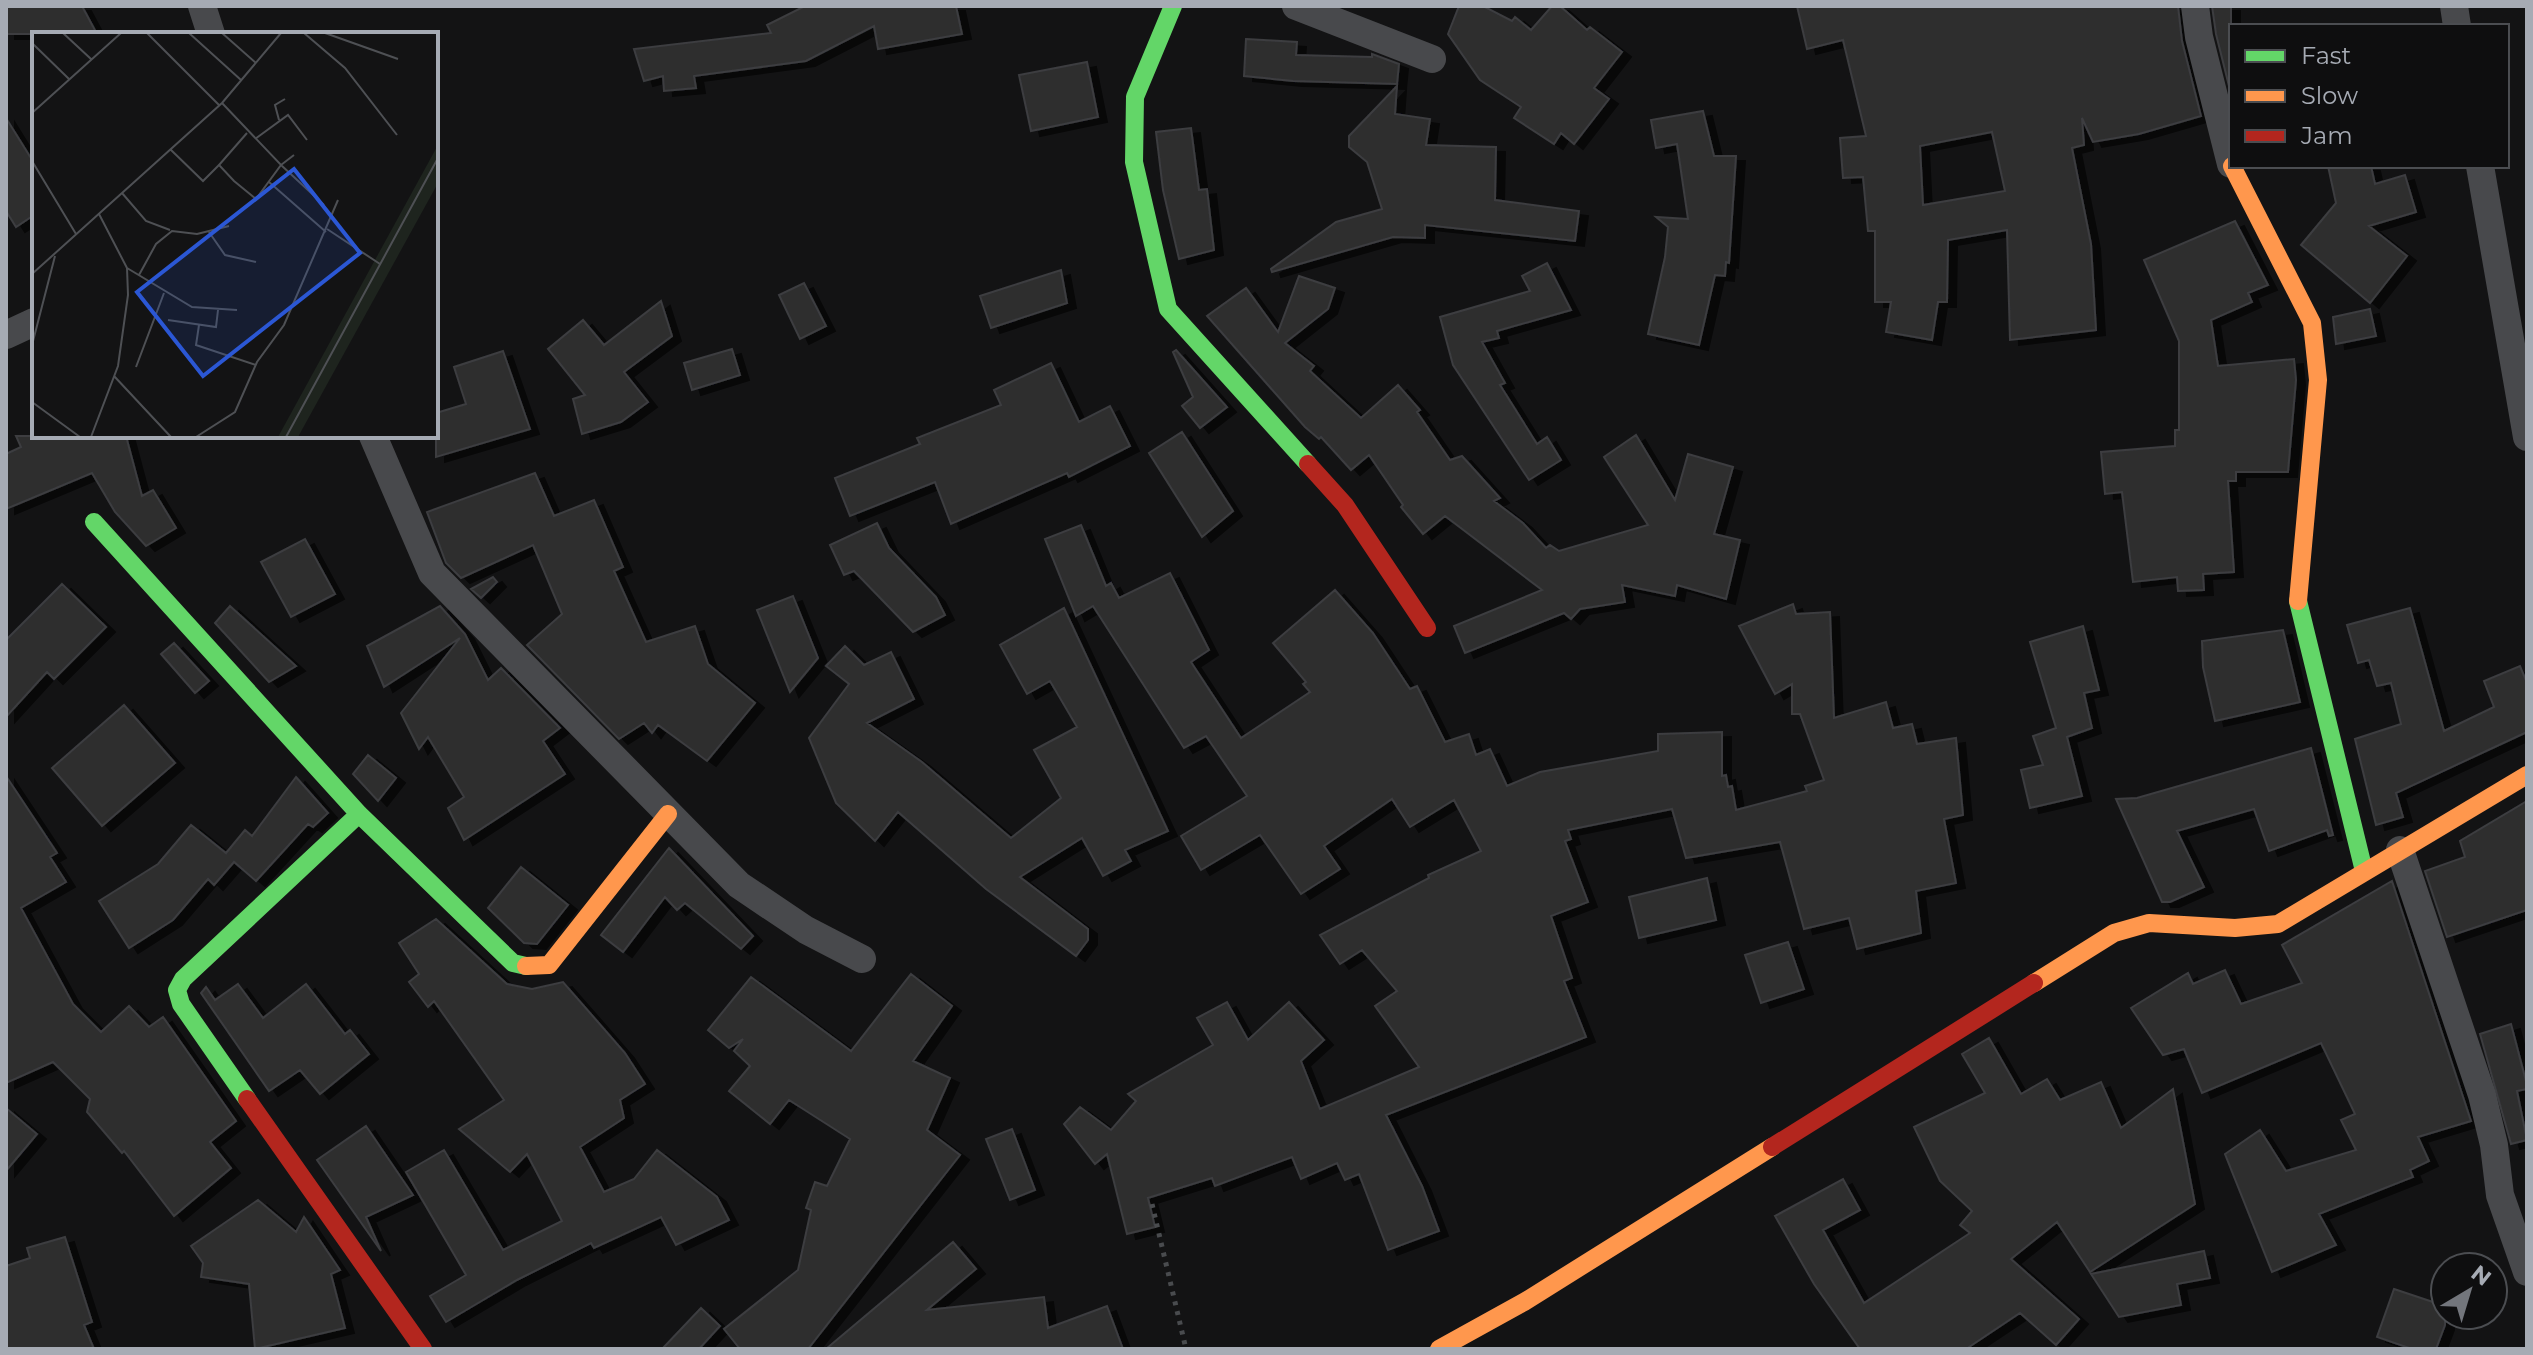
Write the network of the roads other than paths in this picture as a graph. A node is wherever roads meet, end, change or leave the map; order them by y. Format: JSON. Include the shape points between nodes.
{"nodes":[{"id":1,"x":202,"y":6,"type":"edge"},
{"id":2,"x":1173,"y":6,"type":"edge"},
{"id":3,"x":1296,"y":6,"type":"edge"},
{"id":4,"x":2195,"y":6,"type":"edge"},
{"id":5,"x":210,"y":32,"type":"edge"},
{"id":6,"x":1432,"y":59,"type":"dead end"},
{"id":7,"x":2229,"y":157,"type":"edge"},
{"id":8,"x":2233,"y":168,"type":"edge"},
{"id":9,"x":2480,"y":168,"type":"edge"},
{"id":10,"x":32,"y":323,"type":"edge"},
{"id":11,"x":6,"y":335,"type":"edge"},
{"id":12,"x":2527,"y":437,"type":"edge"},
{"id":13,"x":374,"y":438,"type":"edge"},
{"id":14,"x":94,"y":522,"type":"dead end"},
{"id":15,"x":1427,"y":628,"type":"dead end"},
{"id":16,"x":2527,"y":775,"type":"edge"},
{"id":17,"x":359,"y":814,"type":"junction"},
{"id":18,"x":668,"y":814,"type":"junction"},
{"id":19,"x":2400,"y":850,"type":"junction"},
{"id":20,"x":2364,"y":871,"type":"junction"},
{"id":21,"x":862,"y":959,"type":"dead end"},
{"id":22,"x":2527,"y":1272,"type":"edge"},
{"id":23,"x":423,"y":1349,"type":"edge"},
{"id":24,"x":1439,"y":1349,"type":"edge"}],
"edges":[{"from":1,"to":5,"type":"street"},
{"from":2,"to":15,"type":"street","via":[[1135,97],[1134,162],[1168,309],[1345,505]]},
{"from":3,"to":6,"type":"street"},
{"from":4,"to":7,"type":"street"},
{"from":8,"to":20,"type":"street","via":[[2312,323],[2318,380],[2298,600]]},
{"from":9,"to":12,"type":"street"},
{"from":10,"to":11,"type":"street"},
{"from":13,"to":18,"type":"street","via":[[432,573]]},
{"from":14,"to":17,"type":"street"},
{"from":16,"to":19,"type":"street"},
{"from":17,"to":18,"type":"street","via":[[513,963],[530,967],[549,965]]},
{"from":17,"to":23,"type":"street","via":[[177,990],[181,1004]]},
{"from":18,"to":21,"type":"street","via":[[739,885],[806,930]]},
{"from":19,"to":20,"type":"street"},
{"from":19,"to":22,"type":"street","via":[[2482,1095],[2500,1195]]},
{"from":20,"to":24,"type":"street","via":[[2278,924],[2235,928],[2149,923],[2114,933],[1524,1302]]}]}
